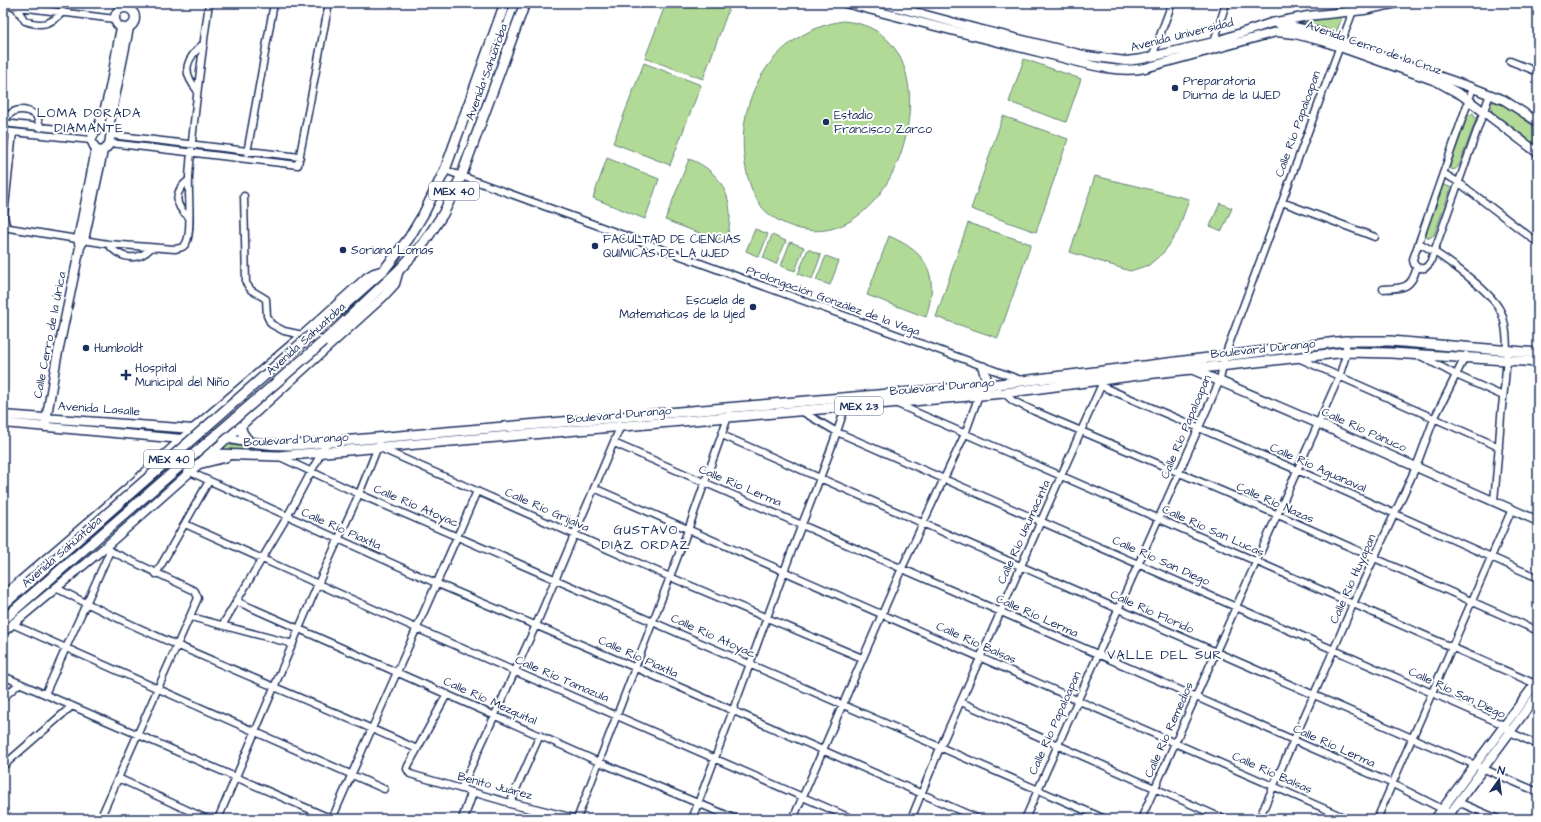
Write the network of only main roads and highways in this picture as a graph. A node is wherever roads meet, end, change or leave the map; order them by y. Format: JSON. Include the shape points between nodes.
{"nodes":[{"id":1,"x":505,"y":3,"type":"edge"},
{"id":2,"x":525,"y":3,"type":"edge"},
{"id":3,"x":1538,"y":352,"type":"edge"},
{"id":4,"x":1538,"y":362,"type":"edge"},
{"id":5,"x":983,"y":367,"type":"road end"},
{"id":6,"x":1100,"y":379,"type":"junction"},
{"id":7,"x":980,"y":390,"type":"junction"},
{"id":8,"x":243,"y":423,"type":"road end"},
{"id":9,"x":193,"y":429,"type":"road end"},
{"id":10,"x":182,"y":439,"type":"road end"},
{"id":11,"x":250,"y":443,"type":"junction"},
{"id":12,"x":229,"y":456,"type":"junction"},
{"id":13,"x":198,"y":464,"type":"road end"},
{"id":14,"x":3,"y":605,"type":"edge"},
{"id":15,"x":3,"y":620,"type":"edge"}],
"edges":[{"from":1,"to":14,"type":"main road","name":"Avenida Sahuatoba","number":"MEX 40","bridge":true,"via":[[445,170],[409,238],[384,270],[307,335]]},
{"from":2,"to":15,"type":"main road","name":"Avenida Sahuatoba","number":"MEX 40","bridge":true,"via":[[461,177],[443,214],[424,243],[324,345]]},
{"from":3,"to":6,"type":"main road","name":"Boulevard Durango","number":"MEX 23","via":[[1390,341],[1345,341],[1180,361]]},
{"from":4,"to":6,"type":"main road","name":"Boulevard Durango","number":"MEX 23","via":[[1347,352]]},
{"from":5,"to":7,"type":"main road","via":[[986,378]]},
{"from":6,"to":7,"type":"main road","name":"Boulevard Durango","number":"MEX 23","via":[[1023,381]]},
{"from":6,"to":7,"type":"main road","name":"Boulevard Durango","number":"MEX 23","via":[[1004,393]]},
{"from":7,"to":11,"type":"main road","name":"Boulevard Durango","number":"MEX 23","via":[[731,407],[295,446]]},
{"from":7,"to":12,"type":"main road","name":"Boulevard Durango","number":"MEX 23","via":[[895,403],[728,418],[279,456]]},
{"from":8,"to":11,"type":"main road"},
{"from":9,"to":11,"type":"main road","name":"Boulevard Durango","number":"MEX 23"},
{"from":10,"to":12,"type":"main road","name":"Boulevard Durango","number":"MEX 23","via":[[210,453]]},
{"from":12,"to":13,"type":"main road"}]}
